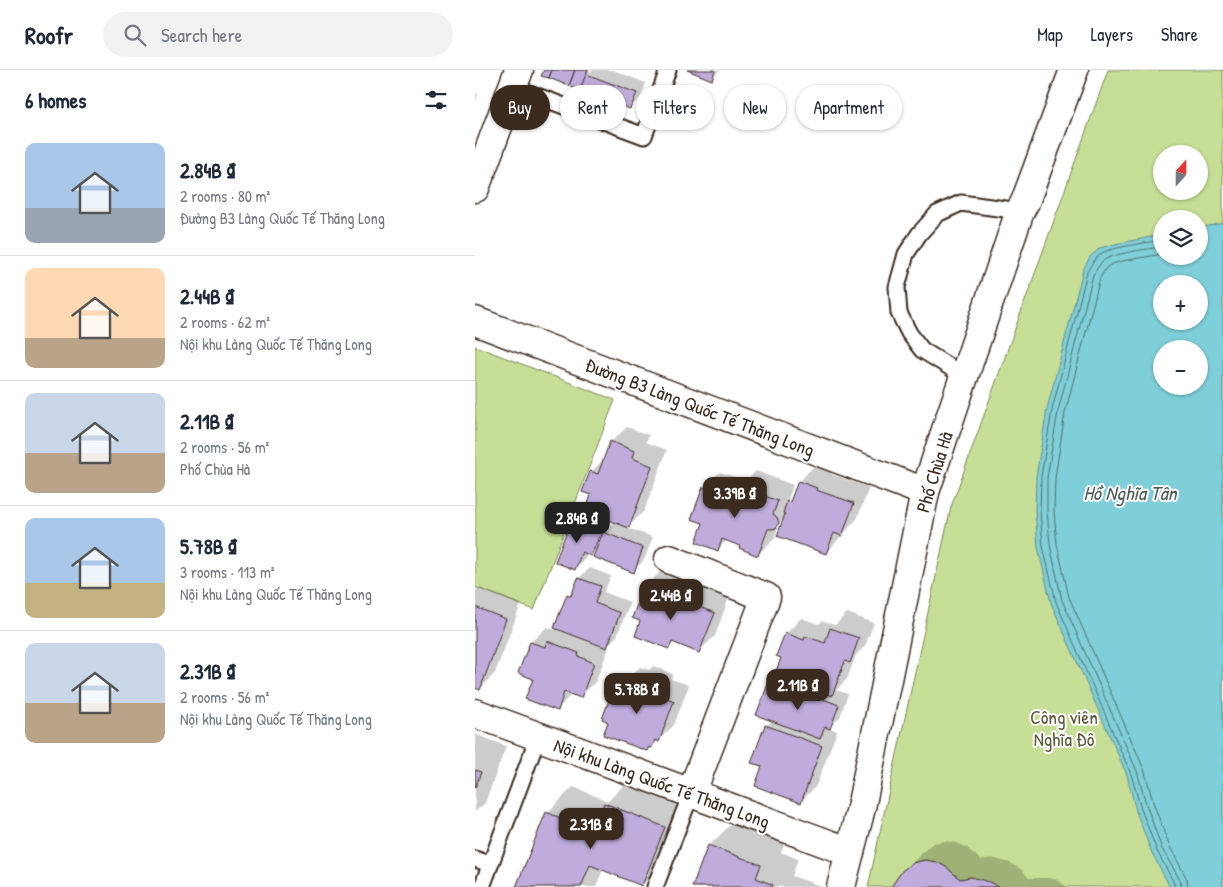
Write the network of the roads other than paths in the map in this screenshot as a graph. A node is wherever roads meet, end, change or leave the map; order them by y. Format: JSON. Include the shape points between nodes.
{"nodes":[{"id":1,"x":669,"y":70,"type":"edge"},
{"id":2,"x":1074,"y":70,"type":"edge"},
{"id":3,"x":515,"y":75,"type":"edge"},
{"id":4,"x":475,"y":186,"type":"edge"},
{"id":5,"x":1021,"y":211,"type":"junction"},
{"id":6,"x":475,"y":321,"type":"edge"},
{"id":7,"x":964,"y":376,"type":"junction"},
{"id":8,"x":925,"y":492,"type":"junction"},
{"id":9,"x":669,"y":559,"type":"dead end"},
{"id":10,"x":475,"y":713,"type":"edge"},
{"id":11,"x":538,"y":737,"type":"junction"},
{"id":12,"x":691,"y":794,"type":"junction"},
{"id":13,"x":850,"y":852,"type":"junction"},
{"id":14,"x":475,"y":859,"type":"edge"},
{"id":15,"x":490,"y":864,"type":"junction"},
{"id":16,"x":482,"y":887,"type":"edge"},
{"id":17,"x":655,"y":887,"type":"edge"},
{"id":18,"x":841,"y":887,"type":"edge"}],
"edges":[{"from":1,"to":3,"type":"lane","via":[[644,136]]},
{"from":2,"to":5,"type":"street","name":"Phố Chùa Hà"},
{"from":3,"to":4,"type":"street"},
{"from":5,"to":7,"type":"street","name":"Phố Chùa Hà"},
{"from":5,"to":7,"type":"lane","via":[[961,203],[937,214],[906,254],[897,287],[899,313],[922,350]]},
{"from":6,"to":8,"type":"street","name":"Đường B3 Làng Quốc Tế Thăng Long"},
{"from":7,"to":8,"type":"street","name":"Phố Chùa Hà"},
{"from":8,"to":13,"type":"street","name":"Phố Chùa Hà"},
{"from":9,"to":12,"type":"street","via":[[766,597]]},
{"from":10,"to":11,"type":"street","name":"Nội khu Làng Quốc Tế Thăng Long"},
{"from":11,"to":12,"type":"street","name":"Nội khu Làng Quốc Tế Thăng Long"},
{"from":11,"to":15,"type":"lane"},
{"from":12,"to":13,"type":"street","name":"Nội khu Làng Quốc Tế Thăng Long"},
{"from":12,"to":17,"type":"lane"},
{"from":13,"to":18,"type":"street","name":"Phố Chùa Hà"},
{"from":14,"to":15,"type":"lane"},
{"from":15,"to":16,"type":"lane"}]}
